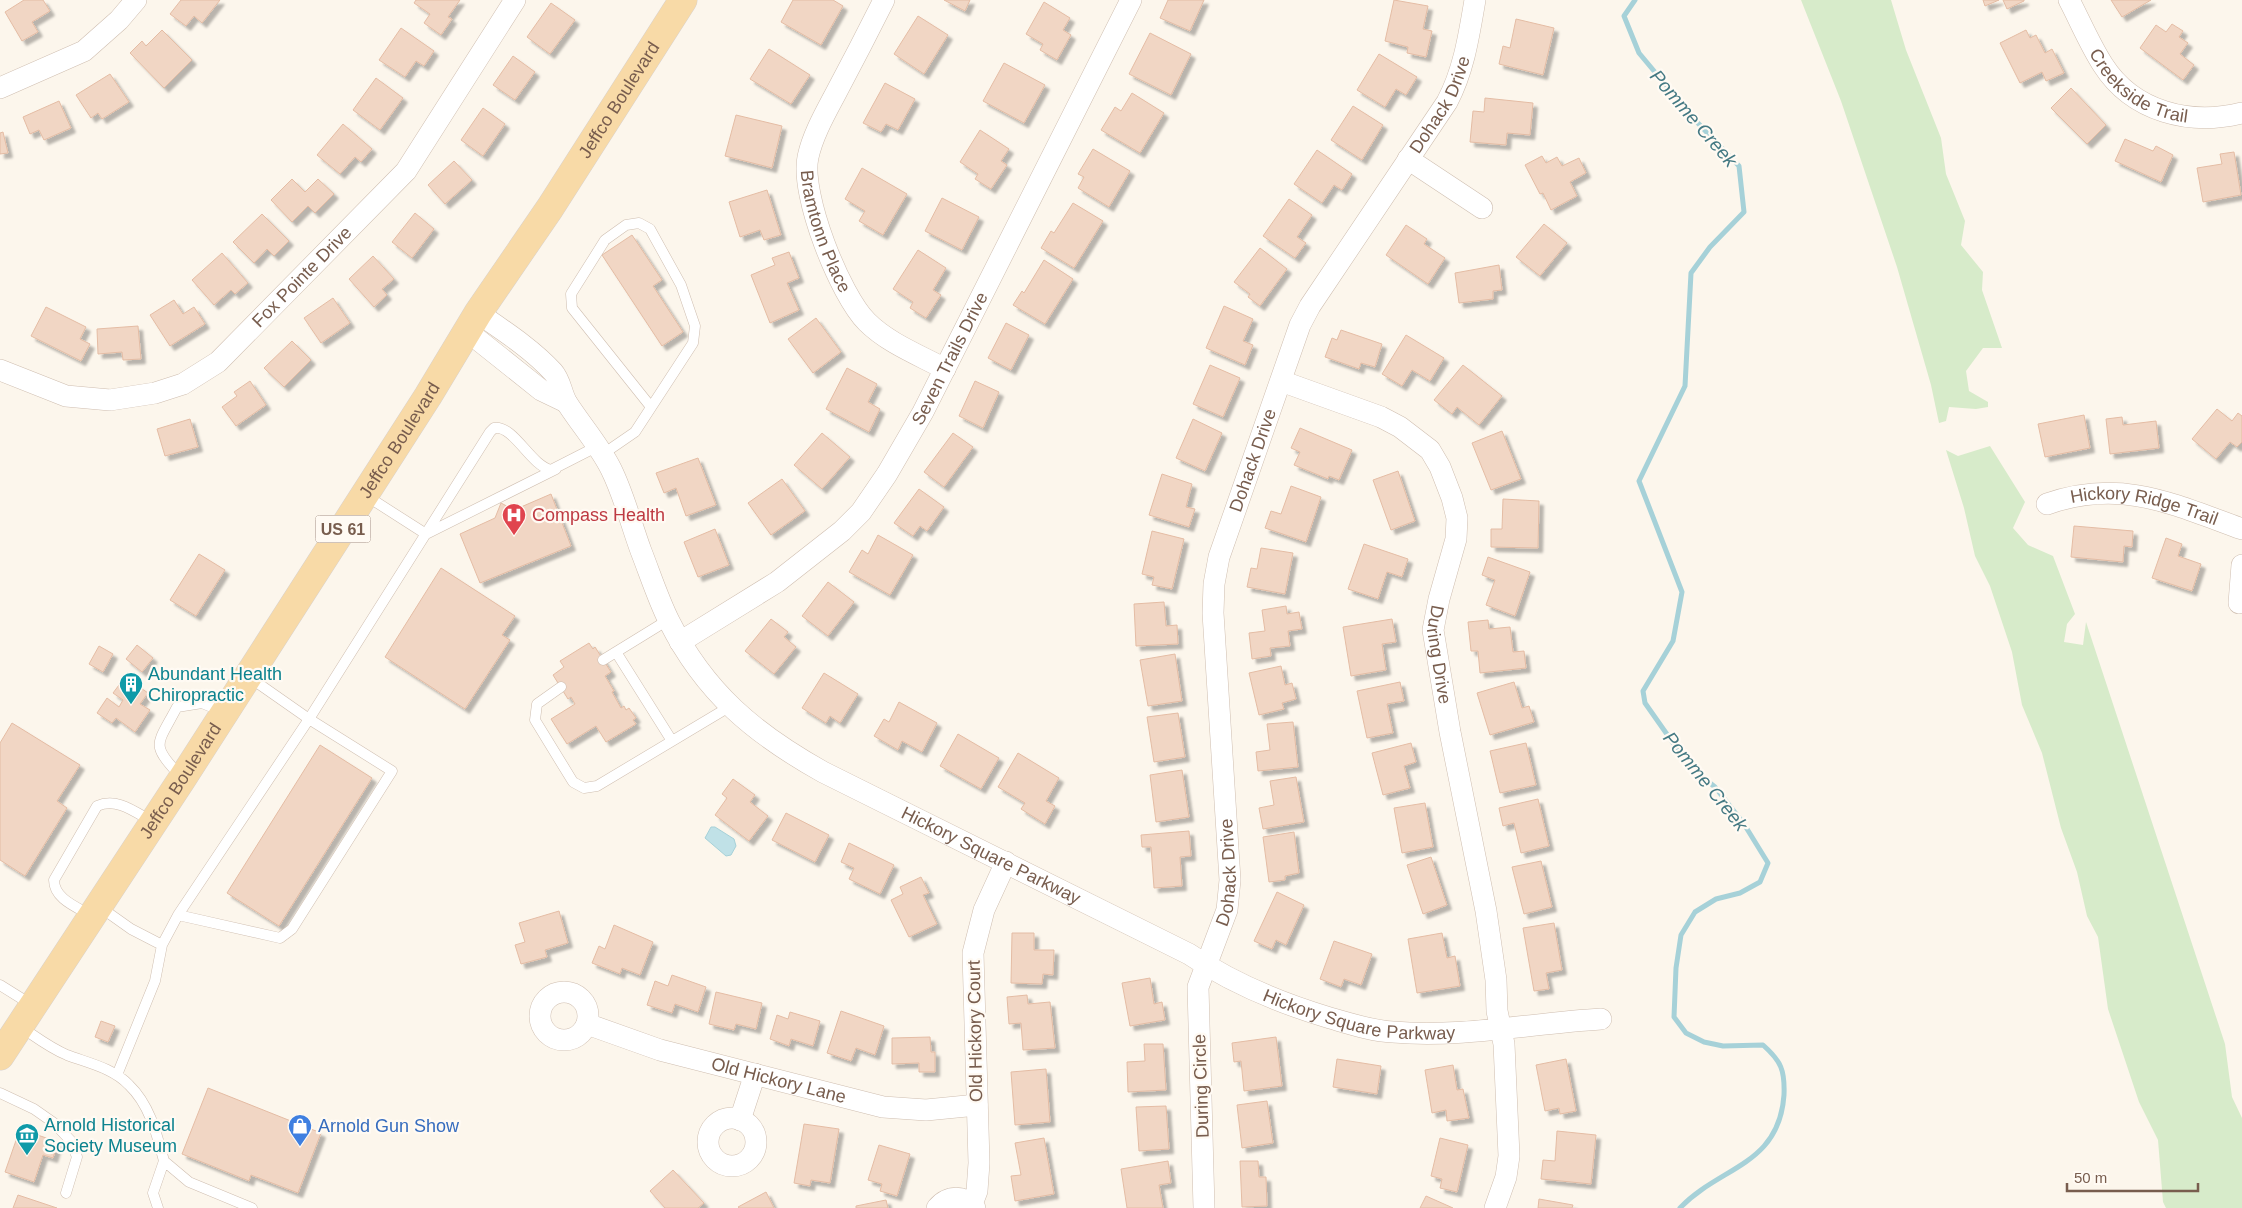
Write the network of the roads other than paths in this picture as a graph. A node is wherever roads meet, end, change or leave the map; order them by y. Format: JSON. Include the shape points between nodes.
{"nodes":[{"id":1,"x":136,"y":0,"type":"edge"},
{"id":2,"x":515,"y":0,"type":"edge"},
{"id":3,"x":683,"y":0,"type":"edge"},
{"id":4,"x":884,"y":0,"type":"edge"},
{"id":5,"x":1132,"y":0,"type":"edge"},
{"id":6,"x":1475,"y":0,"type":"edge"},
{"id":7,"x":2069,"y":0,"type":"edge"},
{"id":8,"x":0,"y":88,"type":"edge"},
{"id":9,"x":2242,"y":113,"type":"edge"},
{"id":10,"x":1408,"y":160,"type":"junction"},
{"id":11,"x":1482,"y":208,"type":"dead end"},
{"id":12,"x":473,"y":322,"type":"junction"},
{"id":13,"x":945,"y":369,"type":"junction"},
{"id":14,"x":0,"y":370,"type":"edge"},
{"id":15,"x":1280,"y":381,"type":"junction"},
{"id":16,"x":651,"y":407,"type":"junction"},
{"id":17,"x":600,"y":450,"type":"junction"},
{"id":18,"x":557,"y":469,"type":"junction"},
{"id":19,"x":365,"y":494,"type":"junction"},
{"id":20,"x":2047,"y":504,"type":"dead end"},
{"id":21,"x":2242,"y":529,"type":"edge"},
{"id":22,"x":426,"y":534,"type":"junction"},
{"id":23,"x":2242,"y":565,"type":"edge"},
{"id":24,"x":2239,"y":603,"type":"dead end"},
{"id":25,"x":668,"y":620,"type":"junction"},
{"id":26,"x":680,"y":642,"type":"junction"},
{"id":27,"x":616,"y":652,"type":"junction"},
{"id":28,"x":603,"y":660,"type":"dead end"},
{"id":29,"x":248,"y":676,"type":"junction"},
{"id":30,"x":560,"y":687,"type":"dead end"},
{"id":31,"x":729,"y":707,"type":"junction"},
{"id":32,"x":225,"y":713,"type":"junction"},
{"id":33,"x":309,"y":719,"type":"junction"},
{"id":34,"x":672,"y":741,"type":"junction"},
{"id":35,"x":182,"y":778,"type":"junction"},
{"id":36,"x":154,"y":822,"type":"junction"},
{"id":37,"x":1006,"y":862,"type":"junction"},
{"id":38,"x":95,"y":911,"type":"junction"},
{"id":39,"x":178,"y":915,"type":"junction"},
{"id":40,"x":162,"y":945,"type":"junction"},
{"id":41,"x":1206,"y":965,"type":"junction"},
{"id":42,"x":0,"y":985,"type":"edge"},
{"id":43,"x":26,"y":1016,"type":"junction"},
{"id":44,"x":1601,"y":1019,"type":"dead end"},
{"id":45,"x":587,"y":1024,"type":"dead end"},
{"id":46,"x":1501,"y":1028,"type":"junction"},
{"id":47,"x":0,"y":1056,"type":"edge"},
{"id":48,"x":754,"y":1074,"type":"junction"},
{"id":49,"x":117,"y":1075,"type":"junction"},
{"id":50,"x":0,"y":1093,"type":"edge"},
{"id":51,"x":977,"y":1105,"type":"junction"},
{"id":52,"x":740,"y":1120,"type":"dead end"},
{"id":53,"x":164,"y":1161,"type":"junction"},
{"id":54,"x":66,"y":1193,"type":"dead end"},
{"id":55,"x":973,"y":1206,"type":"edge"},
{"id":56,"x":158,"y":1208,"type":"edge"},
{"id":57,"x":252,"y":1208,"type":"edge"},
{"id":58,"x":937,"y":1208,"type":"edge"},
{"id":59,"x":1204,"y":1208,"type":"edge"},
{"id":60,"x":1495,"y":1208,"type":"edge"}],
"edges":[{"from":1,"to":8,"type":"street","via":[[84,51]]},
{"from":2,"to":14,"type":"street","name":"Fox Pointe Drive","via":[[406,171],[218,362],[183,384],[155,393],[110,400],[66,396]]},
{"from":3,"to":12,"type":"main road","name":"Jeffco Boulevard","number":"US 61"},
{"from":4,"to":13,"type":"street","name":"Bramtonn Place","via":[[820,124],[808,157],[807,180],[811,204],[854,306],[885,337]]},
{"from":5,"to":13,"type":"street","name":"Seven Trails Drive"},
{"from":6,"to":10,"type":"street","name":"Dohack Drive","via":[[1457,83]]},
{"from":7,"to":9,"type":"street","name":"Creekside Trail","via":[[2103,65],[2119,84],[2140,100],[2158,110],[2197,119]]},
{"from":10,"to":11,"type":"street"},
{"from":10,"to":15,"type":"street","name":"Dohack Drive","via":[[1310,306]]},
{"from":12,"to":17,"type":"street","name":"Hickory Square Parkway","via":[[541,390],[566,402]]},
{"from":12,"to":19,"type":"main road","name":"Jeffco Boulevard","number":"US 61"},
{"from":13,"to":26,"type":"street","name":"Seven Trails Drive","via":[[887,474],[855,518],[777,582]]},
{"from":15,"to":41,"type":"street","name":"Dohack Drive","via":[[1219,557],[1214,584],[1213,613],[1230,880],[1227,910]]},
{"from":15,"to":46,"type":"street","name":"During Drive","via":[[1381,417],[1400,427],[1430,450],[1451,493],[1457,518],[1456,539],[1433,630],[1446,713],[1486,911]]},
{"from":16,"to":16,"type":"lane","via":[[693,343],[695,326],[681,285],[650,229],[639,222],[626,225],[605,240],[571,294],[572,308]]},
{"from":16,"to":17,"type":"lane","via":[[635,432]]},
{"from":17,"to":18,"type":"lane"},
{"from":17,"to":25,"type":"street","name":"Hickory Square Parkway","via":[[618,484]]},
{"from":18,"to":22,"type":"lane"},
{"from":18,"to":22,"type":"lane","via":[[545,468],[504,429],[494,428]]},
{"from":19,"to":22,"type":"lane"},
{"from":19,"to":29,"type":"main road","name":"Jeffco Boulevard","number":"US 61"},
{"from":20,"to":21,"type":"street","name":"Hickory Ridge Trail","via":[[2068,496],[2094,492],[2126,492]]},
{"from":22,"to":33,"type":"lane"},
{"from":23,"to":24,"type":"street"},
{"from":25,"to":26,"type":"street","name":"Hickory Square Parkway"},
{"from":25,"to":27,"type":"lane"},
{"from":26,"to":31,"type":"street","name":"Hickory Square Parkway","via":[[703,677]]},
{"from":27,"to":28,"type":"lane"},
{"from":27,"to":34,"type":"lane"},
{"from":29,"to":32,"type":"main road","name":"Jeffco Boulevard","number":"US 61"},
{"from":29,"to":33,"type":"lane"},
{"from":30,"to":34,"type":"lane","via":[[537,704],[534,720],[578,786],[597,786]]},
{"from":31,"to":34,"type":"lane"},
{"from":31,"to":37,"type":"street","name":"Hickory Square Parkway","via":[[776,745],[823,772]]},
{"from":32,"to":35,"type":"main road","name":"Jeffco Boulevard","number":"US 61"},
{"from":32,"to":35,"type":"lane","via":[[202,703],[177,707],[158,749]]},
{"from":33,"to":39,"type":"lane"},
{"from":33,"to":39,"type":"lane","via":[[392,771],[292,930],[280,938]]},
{"from":35,"to":36,"type":"main road","name":"Jeffco Boulevard","number":"US 61"},
{"from":36,"to":38,"type":"main road","name":"Jeffco Boulevard","number":"US 61"},
{"from":36,"to":38,"type":"lane","via":[[116,802],[97,806],[54,880],[56,891],[62,898]]},
{"from":37,"to":41,"type":"street","name":"Hickory Square Parkway"},
{"from":37,"to":51,"type":"street","name":"Old Hickory Court","via":[[984,910],[973,953]]},
{"from":38,"to":40,"type":"lane"},
{"from":38,"to":43,"type":"main road","name":"Jeffco Boulevard","number":"US 61"},
{"from":39,"to":40,"type":"lane"},
{"from":40,"to":49,"type":"lane","via":[[155,980]]},
{"from":41,"to":46,"type":"street","name":"Hickory Square Parkway","via":[[1260,994],[1356,1025],[1393,1032]]},
{"from":41,"to":59,"type":"street","name":"During Circle","via":[[1198,987]]},
{"from":42,"to":43,"type":"lane"},
{"from":43,"to":47,"type":"main road","name":"Jeffco Boulevard","number":"US 61"},
{"from":43,"to":49,"type":"lane","via":[[52,1047]]},
{"from":44,"to":46,"type":"street","name":"Hickory Square Parkway"},
{"from":45,"to":48,"type":"street","name":"Old Hickory Lane","via":[[660,1050]]},
{"from":46,"to":60,"type":"street","via":[[1509,1156],[1506,1177]]},
{"from":48,"to":51,"type":"street","name":"Old Hickory Lane","via":[[883,1107],[926,1110]]},
{"from":48,"to":52,"type":"street"},
{"from":49,"to":53,"type":"lane","via":[[139,1096],[150,1117]]},
{"from":50,"to":54,"type":"lane","via":[[34,1109],[71,1141],[77,1157]]},
{"from":51,"to":55,"type":"street","name":"Old Hickory Court","via":[[979,1184]]},
{"from":53,"to":56,"type":"lane","via":[[153,1193]]},
{"from":53,"to":57,"type":"lane","via":[[190,1182]]},
{"from":55,"to":58,"type":"street","name":"Old Hickory Court","via":[[959,1198],[951,1198]]}]}
